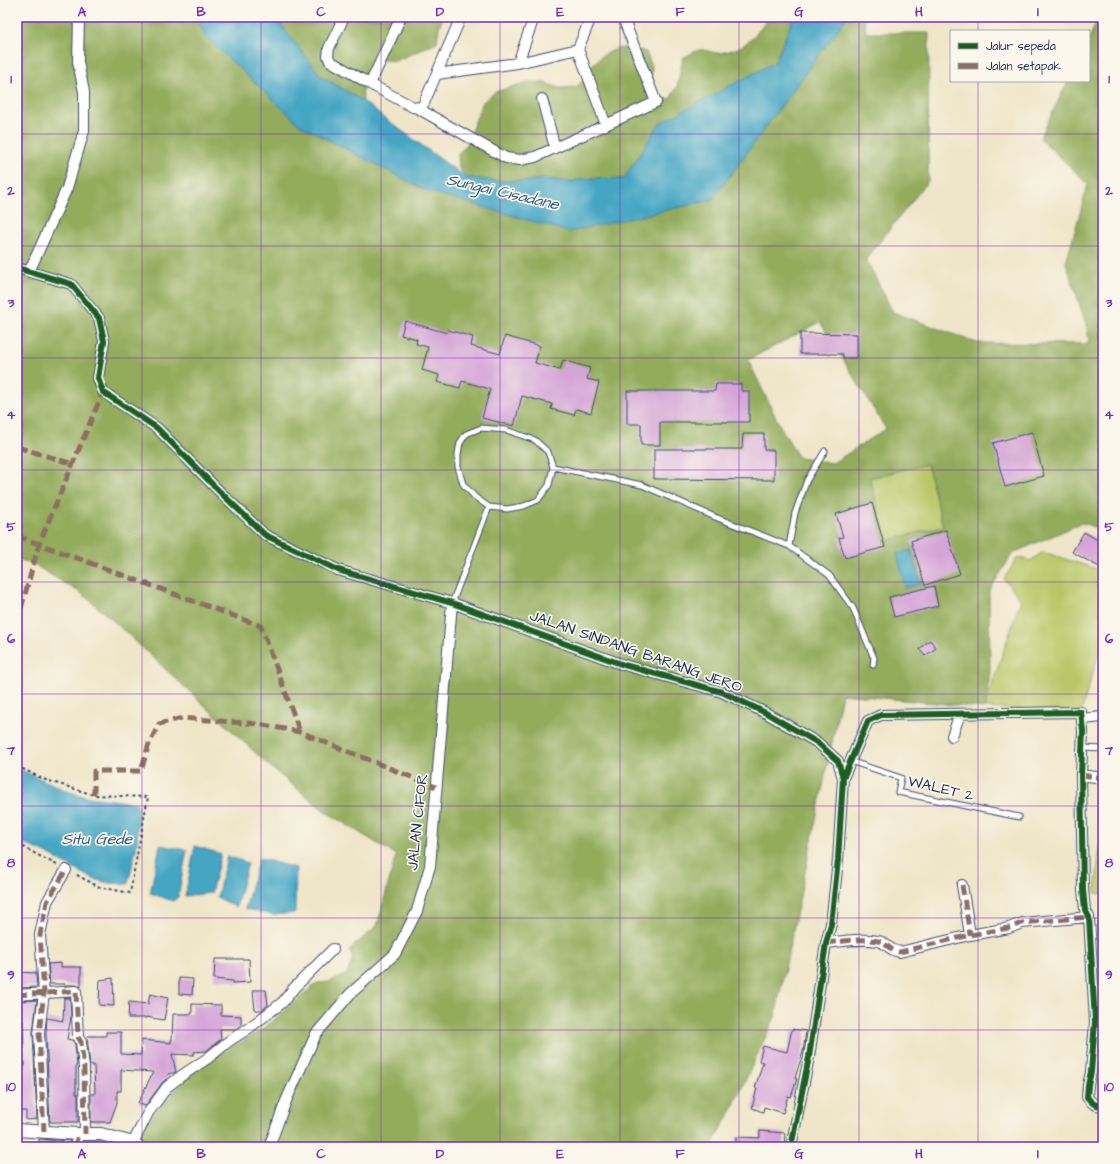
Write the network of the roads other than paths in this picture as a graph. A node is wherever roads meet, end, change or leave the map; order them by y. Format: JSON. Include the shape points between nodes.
{"nodes":[{"id":1,"x":79,"y":17,"type":"edge"},
{"id":2,"x":344,"y":17,"type":"edge"},
{"id":3,"x":402,"y":17,"type":"edge"},
{"id":4,"x":461,"y":17,"type":"edge"},
{"id":5,"x":534,"y":17,"type":"edge"},
{"id":6,"x":591,"y":17,"type":"edge"},
{"id":7,"x":623,"y":18,"type":"edge"},
{"id":8,"x":578,"y":49,"type":"junction"},
{"id":9,"x":518,"y":63,"type":"junction"},
{"id":10,"x":437,"y":74,"type":"junction"},
{"id":11,"x":370,"y":84,"type":"junction"},
{"id":12,"x":542,"y":98,"type":"dead end"},
{"id":13,"x":417,"y":108,"type":"junction"},
{"id":14,"x":606,"y":125,"type":"junction"},
{"id":15,"x":555,"y":148,"type":"junction"},
{"id":16,"x":17,"y":268,"type":"edge"},
{"id":17,"x":29,"y":272,"type":"junction"},
{"id":18,"x":826,"y":451,"type":"dead end"},
{"id":19,"x":553,"y":467,"type":"junction"},
{"id":20,"x":489,"y":507,"type":"junction"},
{"id":21,"x":789,"y":546,"type":"junction"},
{"id":22,"x":452,"y":603,"type":"junction"},
{"id":23,"x":873,"y":665,"type":"dead end"},
{"id":24,"x":960,"y":714,"type":"junction"},
{"id":25,"x":1103,"y":717,"type":"edge"},
{"id":26,"x":1082,"y":719,"type":"junction"},
{"id":27,"x":952,"y":736,"type":"dead end"},
{"id":28,"x":1082,"y":748,"type":"junction"},
{"id":29,"x":1103,"y":749,"type":"edge"},
{"id":30,"x":850,"y":761,"type":"junction"},
{"id":31,"x":842,"y":774,"type":"junction"},
{"id":32,"x":1081,"y":775,"type":"junction"},
{"id":33,"x":1103,"y":778,"type":"edge"},
{"id":34,"x":1019,"y":817,"type":"dead end"},
{"id":35,"x":66,"y":870,"type":"road end"},
{"id":36,"x":962,"y":885,"type":"dead end"},
{"id":37,"x":1089,"y":917,"type":"junction"},
{"id":38,"x":970,"y":935,"type":"junction"},
{"id":39,"x":826,"y":943,"type":"junction"},
{"id":40,"x":333,"y":949,"type":"dead end"},
{"id":41,"x":44,"y":993,"type":"junction"},
{"id":42,"x":17,"y":995,"type":"edge"},
{"id":43,"x":1099,"y":1022,"type":"edge"},
{"id":44,"x":1092,"y":1058,"type":"junction"},
{"id":45,"x":1103,"y":1058,"type":"edge"},
{"id":46,"x":1103,"y":1106,"type":"edge"},
{"id":47,"x":17,"y":1130,"type":"edge"},
{"id":48,"x":44,"y":1132,"type":"junction"},
{"id":49,"x":81,"y":1134,"type":"junction"},
{"id":50,"x":136,"y":1145,"type":"edge"},
{"id":51,"x":75,"y":1147,"type":"edge"},
{"id":52,"x":269,"y":1147,"type":"edge"},
{"id":53,"x":791,"y":1147,"type":"edge"}],
"edges":[{"from":1,"to":17,"type":"street","via":[[78,62],[84,92],[84,131],[67,188]]},
{"from":2,"to":11,"type":"street","via":[[329,48],[328,56],[330,61]]},
{"from":3,"to":11,"type":"street"},
{"from":4,"to":10,"type":"street"},
{"from":5,"to":9,"type":"street"},
{"from":6,"to":8,"type":"street"},
{"from":7,"to":14,"type":"street","via":[[656,102]]},
{"from":8,"to":9,"type":"street"},
{"from":8,"to":14,"type":"street"},
{"from":9,"to":10,"type":"street"},
{"from":10,"to":13,"type":"street","via":[[424,104]]},
{"from":11,"to":13,"type":"street"},
{"from":12,"to":15,"type":"street"},
{"from":13,"to":15,"type":"street","via":[[506,158],[532,158]]},
{"from":14,"to":15,"type":"street"},
{"from":16,"to":17,"type":"street","name":"JALAN SINDANG BARANG JERO"},
{"from":17,"to":22,"type":"street","name":"JALAN SINDANG BARANG JERO","via":[[71,284],[99,318],[104,341],[98,378],[104,392],[157,428],[265,535],[338,570]]},
{"from":18,"to":21,"type":"lane","via":[[807,480],[795,513]]},
{"from":19,"to":20,"type":"lane","via":[[549,485],[538,500],[507,509]]},
{"from":19,"to":20,"type":"lane","via":[[548,452],[535,440],[506,430],[481,428],[466,434],[458,454],[458,467],[463,484]]},
{"from":19,"to":21,"type":"lane","via":[[642,485]]},
{"from":20,"to":22,"type":"lane","name":"JALAN CIFOR"},
{"from":21,"to":23,"type":"lane","via":[[829,575],[853,608],[872,651]]},
{"from":22,"to":31,"type":"street","name":"JALAN SINDANG BARANG JERO","via":[[624,665],[722,692],[766,713],[818,743],[838,761]]},
{"from":22,"to":52,"type":"street","name":"JALAN CIFOR","via":[[430,866],[417,911],[395,954],[350,994],[316,1034]]},
{"from":24,"to":26,"type":"street","via":[[1081,712]]},
{"from":24,"to":27,"type":"street"},
{"from":24,"to":30,"type":"street","via":[[890,714],[874,717],[868,721]]},
{"from":25,"to":26,"type":"street"},
{"from":26,"to":28,"type":"street"},
{"from":28,"to":29,"type":"lane"},
{"from":28,"to":32,"type":"street"},
{"from":30,"to":31,"type":"street"},
{"from":30,"to":34,"type":"lane","name":"WALET 2","via":[[902,778],[898,792]]},
{"from":31,"to":39,"type":"street","via":[[838,860],[831,924]]},
{"from":32,"to":33,"type":"street"},
{"from":32,"to":37,"type":"street","via":[[1083,890],[1085,910]]},
{"from":35,"to":41,"type":"street","via":[[47,902],[40,935]]},
{"from":36,"to":38,"type":"street"},
{"from":37,"to":38,"type":"street","via":[[1022,923]]},
{"from":37,"to":43,"type":"street"},
{"from":38,"to":39,"type":"street","via":[[900,952],[879,941]]},
{"from":39,"to":53,"type":"street","via":[[809,1057]]},
{"from":40,"to":50,"type":"street","via":[[282,1002],[167,1087],[148,1113]]},
{"from":41,"to":42,"type":"street"},
{"from":41,"to":48,"type":"street","via":[[39,1033]]},
{"from":41,"to":49,"type":"street","via":[[76,991],[78,1037],[84,1068]]},
{"from":43,"to":44,"type":"street"},
{"from":44,"to":45,"type":"street"},
{"from":44,"to":46,"type":"street","via":[[1087,1097],[1097,1106]]},
{"from":47,"to":48,"type":"street"},
{"from":48,"to":49,"type":"street"},
{"from":49,"to":50,"type":"street","via":[[101,1134]]},
{"from":49,"to":51,"type":"street"}]}
